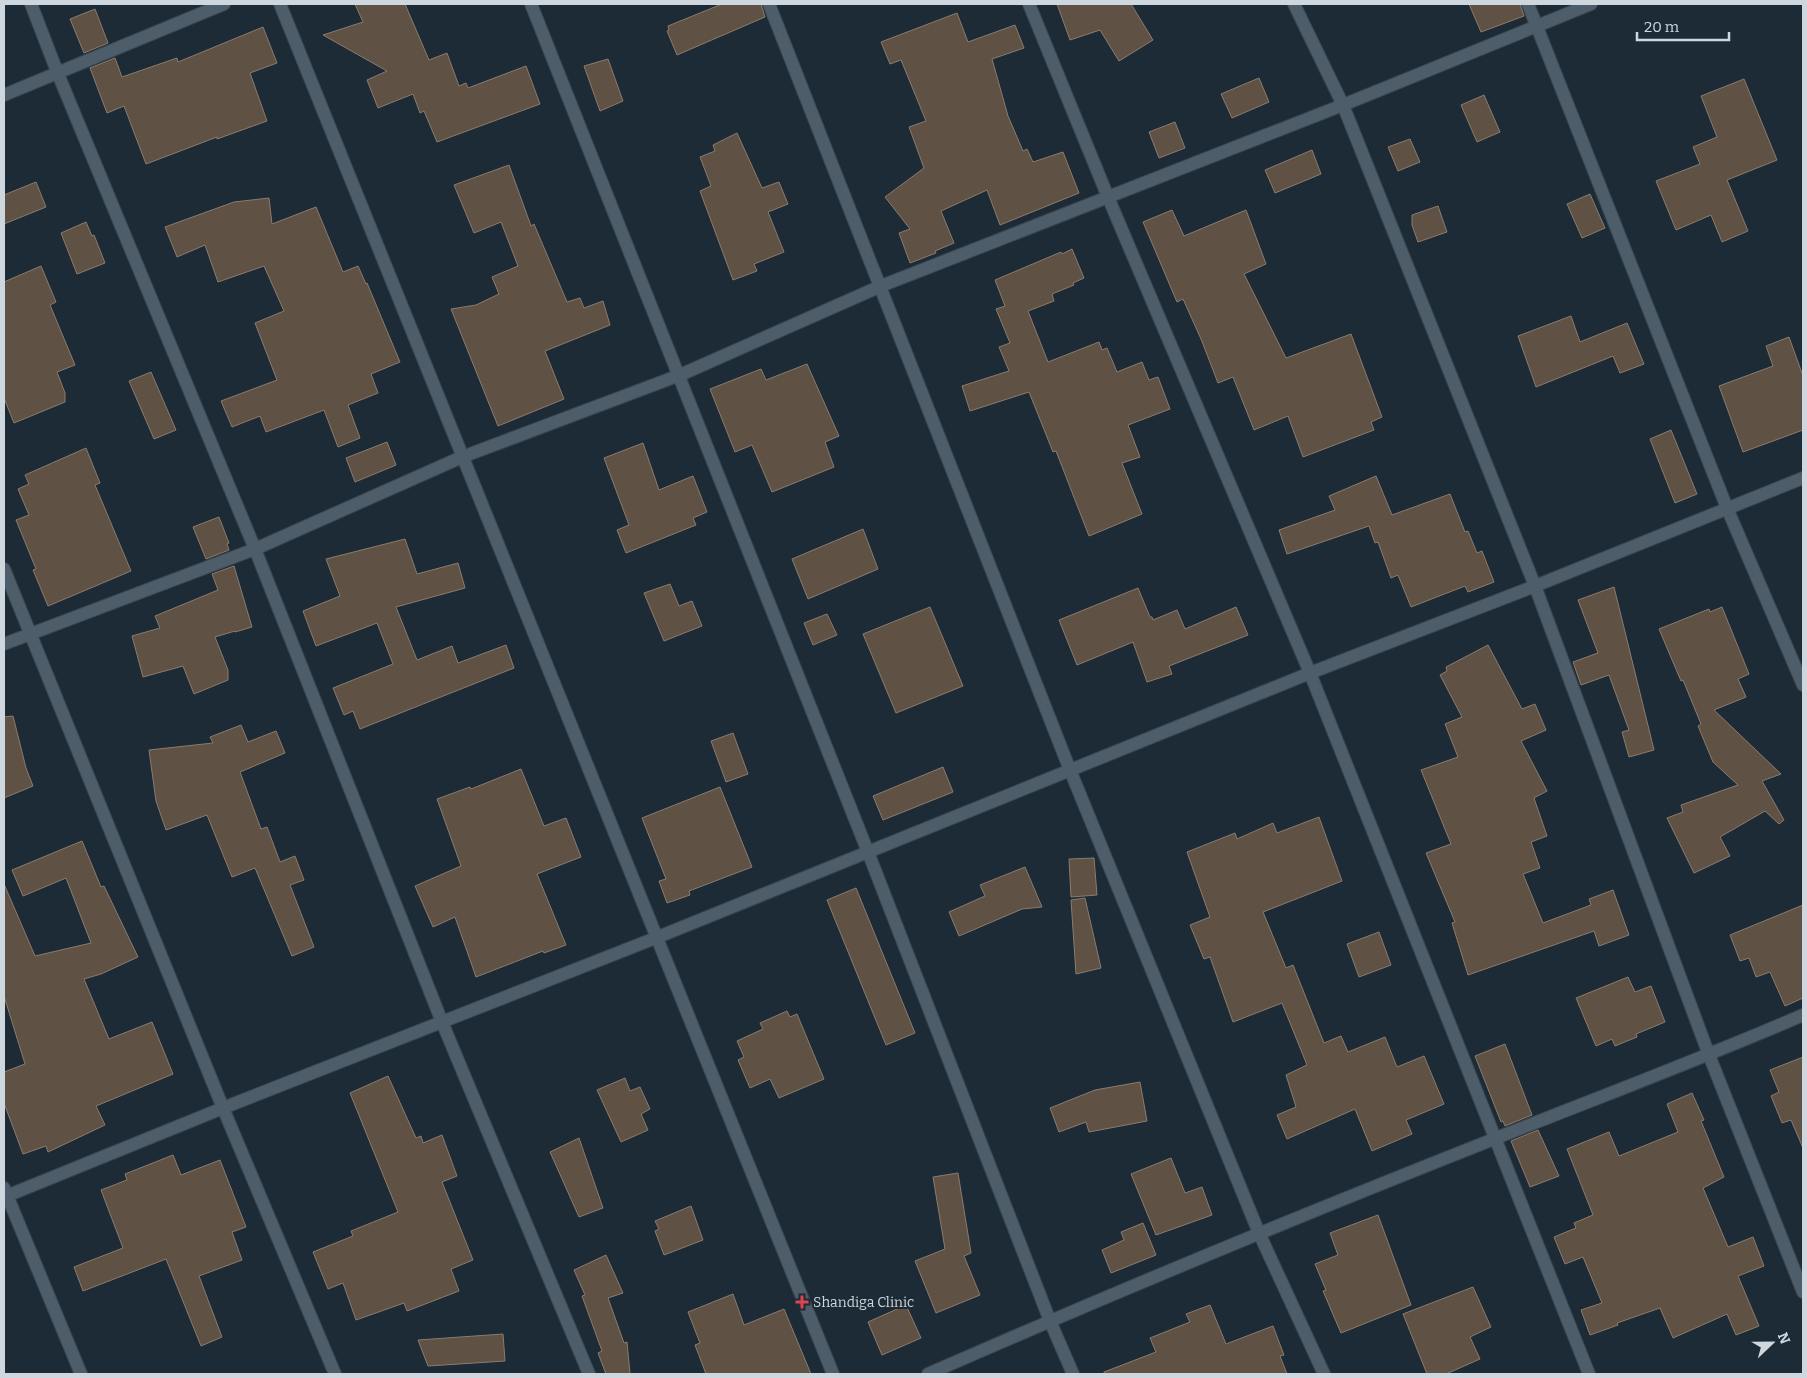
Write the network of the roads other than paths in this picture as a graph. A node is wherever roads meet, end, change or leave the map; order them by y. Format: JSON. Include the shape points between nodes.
{"nodes":[{"id":1,"x":31,"y":4,"type":"edge"},
{"id":2,"x":224,"y":4,"type":"edge"},
{"id":3,"x":280,"y":4,"type":"edge"},
{"id":4,"x":531,"y":4,"type":"edge"},
{"id":5,"x":769,"y":4,"type":"edge"},
{"id":6,"x":1029,"y":4,"type":"edge"},
{"id":7,"x":1294,"y":4,"type":"edge"},
{"id":8,"x":1528,"y":4,"type":"edge"},
{"id":9,"x":1591,"y":4,"type":"edge"},
{"id":10,"x":1536,"y":26,"type":"junction"},
{"id":11,"x":58,"y":74,"type":"junction"},
{"id":12,"x":4,"y":95,"type":"edge"},
{"id":13,"x":1343,"y":105,"type":"junction"},
{"id":14,"x":1108,"y":197,"type":"junction"},
{"id":15,"x":880,"y":286,"type":"junction"},
{"id":16,"x":680,"y":375,"type":"junction"},
{"id":17,"x":462,"y":457,"type":"junction"},
{"id":18,"x":1803,"y":478,"type":"edge"},
{"id":19,"x":1727,"y":508,"type":"junction"},
{"id":20,"x":255,"y":549,"type":"junction"},
{"id":21,"x":4,"y":569,"type":"edge"},
{"id":22,"x":1535,"y":586,"type":"junction"},
{"id":23,"x":31,"y":634,"type":"junction"},
{"id":24,"x":4,"y":644,"type":"edge"},
{"id":25,"x":1310,"y":673,"type":"junction"},
{"id":26,"x":1803,"y":685,"type":"edge"},
{"id":27,"x":1070,"y":770,"type":"junction"},
{"id":28,"x":868,"y":852,"type":"junction"},
{"id":29,"x":658,"y":937,"type":"junction"},
{"id":30,"x":1803,"y":1016,"type":"edge"},
{"id":31,"x":442,"y":1022,"type":"junction"},
{"id":32,"x":1709,"y":1055,"type":"junction"},
{"id":33,"x":223,"y":1108,"type":"junction"},
{"id":34,"x":1494,"y":1139,"type":"junction"},
{"id":35,"x":5,"y":1194,"type":"edge"},
{"id":36,"x":1259,"y":1233,"type":"junction"},
{"id":37,"x":1803,"y":1292,"type":"edge"},
{"id":38,"x":1050,"y":1321,"type":"junction"},
{"id":39,"x":81,"y":1374,"type":"edge"},
{"id":40,"x":335,"y":1374,"type":"edge"},
{"id":41,"x":589,"y":1374,"type":"edge"},
{"id":42,"x":833,"y":1374,"type":"edge"},
{"id":43,"x":928,"y":1374,"type":"edge"},
{"id":44,"x":1073,"y":1374,"type":"edge"},
{"id":45,"x":1324,"y":1374,"type":"edge"},
{"id":46,"x":1589,"y":1374,"type":"edge"}],
"edges":[{"from":1,"to":11,"type":"street"},
{"from":2,"to":11,"type":"street"},
{"from":3,"to":17,"type":"street"},
{"from":4,"to":16,"type":"street"},
{"from":5,"to":15,"type":"street"},
{"from":6,"to":14,"type":"street"},
{"from":7,"to":13,"type":"street"},
{"from":8,"to":10,"type":"street"},
{"from":9,"to":10,"type":"street"},
{"from":10,"to":13,"type":"street"},
{"from":10,"to":19,"type":"street"},
{"from":11,"to":12,"type":"street"},
{"from":11,"to":20,"type":"street"},
{"from":13,"to":14,"type":"street"},
{"from":13,"to":22,"type":"street"},
{"from":14,"to":15,"type":"street"},
{"from":14,"to":25,"type":"street"},
{"from":15,"to":16,"type":"street"},
{"from":15,"to":27,"type":"street"},
{"from":16,"to":17,"type":"street"},
{"from":16,"to":28,"type":"street"},
{"from":17,"to":20,"type":"street"},
{"from":17,"to":29,"type":"street"},
{"from":18,"to":19,"type":"street"},
{"from":19,"to":22,"type":"street"},
{"from":19,"to":26,"type":"street"},
{"from":20,"to":23,"type":"street"},
{"from":20,"to":31,"type":"street"},
{"from":21,"to":23,"type":"street"},
{"from":22,"to":25,"type":"street"},
{"from":22,"to":32,"type":"street"},
{"from":23,"to":24,"type":"street"},
{"from":23,"to":33,"type":"street"},
{"from":25,"to":27,"type":"street"},
{"from":25,"to":34,"type":"street"},
{"from":27,"to":28,"type":"street"},
{"from":27,"to":36,"type":"street"},
{"from":28,"to":29,"type":"street"},
{"from":28,"to":38,"type":"street"},
{"from":29,"to":31,"type":"street"},
{"from":29,"to":42,"type":"street"},
{"from":30,"to":32,"type":"street"},
{"from":31,"to":33,"type":"street"},
{"from":31,"to":41,"type":"street"},
{"from":32,"to":34,"type":"street"},
{"from":32,"to":37,"type":"street"},
{"from":33,"to":35,"type":"street"},
{"from":33,"to":40,"type":"street"},
{"from":34,"to":36,"type":"street"},
{"from":34,"to":46,"type":"street"},
{"from":35,"to":39,"type":"street"},
{"from":36,"to":38,"type":"street"},
{"from":36,"to":45,"type":"street"},
{"from":38,"to":43,"type":"street"},
{"from":38,"to":44,"type":"street"}]}
